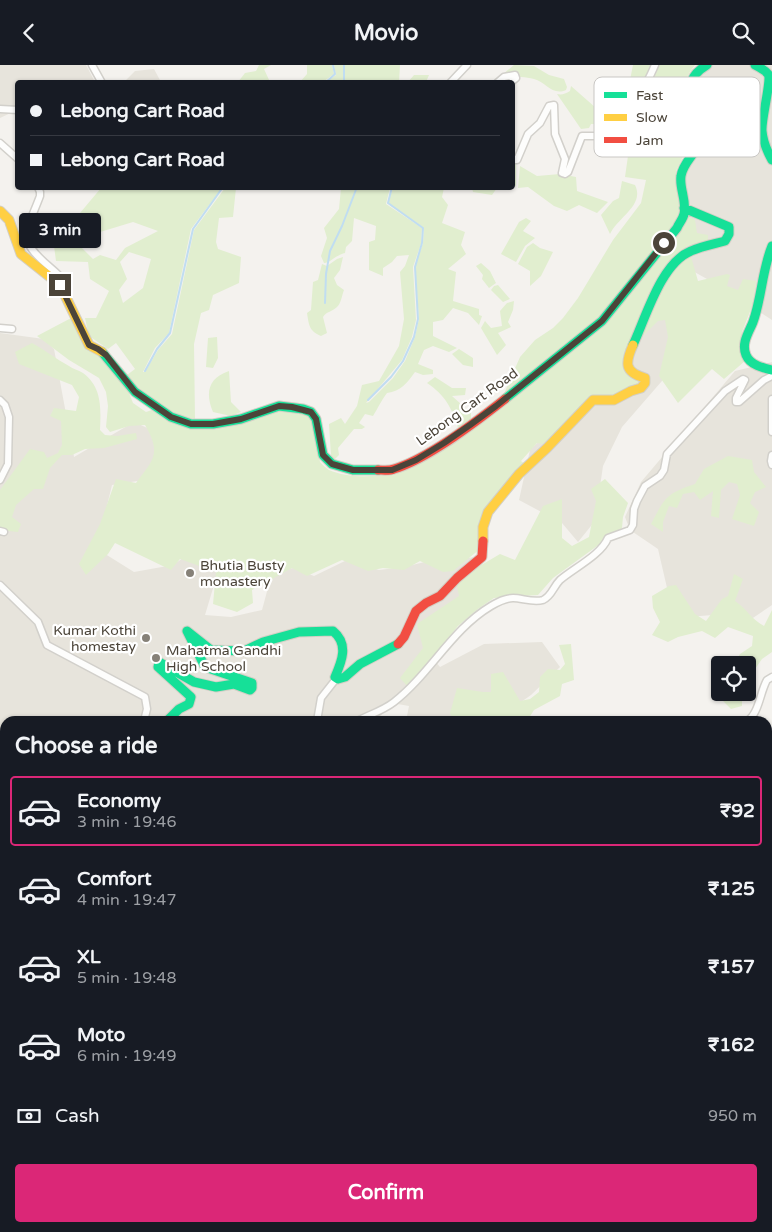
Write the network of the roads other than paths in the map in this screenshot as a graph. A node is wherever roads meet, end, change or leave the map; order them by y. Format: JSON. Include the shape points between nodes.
{"nodes":[{"id":1,"x":92,"y":65,"type":"edge"},
{"id":2,"x":467,"y":65,"type":"edge"},
{"id":3,"x":655,"y":65,"type":"edge"},
{"id":4,"x":707,"y":65,"type":"edge"},
{"id":5,"x":755,"y":65,"type":"edge"},
{"id":6,"x":649,"y":77,"type":"edge"},
{"id":7,"x":694,"y":77,"type":"edge"},
{"id":8,"x":100,"y":80,"type":"edge"},
{"id":9,"x":453,"y":80,"type":"edge"},
{"id":10,"x":500,"y":80,"type":"edge"},
{"id":11,"x":514,"y":80,"type":"edge"},
{"id":12,"x":0,"y":109,"type":"edge"},
{"id":13,"x":15,"y":110,"type":"edge"},
{"id":14,"x":594,"y":135,"type":"edge"},
{"id":15,"x":0,"y":143,"type":"edge"},
{"id":16,"x":15,"y":156,"type":"edge"},
{"id":17,"x":690,"y":157,"type":"edge"},
{"id":18,"x":515,"y":160,"type":"edge"},
{"id":19,"x":772,"y":160,"type":"edge"},
{"id":20,"x":39,"y":190,"type":"edge"},
{"id":21,"x":684,"y":208,"type":"junction"},
{"id":22,"x":0,"y":211,"type":"edge"},
{"id":23,"x":772,"y":246,"type":"edge"},
{"id":24,"x":66,"y":294,"type":"junction"},
{"id":25,"x":0,"y":328,"type":"edge"},
{"id":26,"x":12,"y":329,"type":"dead end"},
{"id":27,"x":772,"y":370,"type":"edge"},
{"id":28,"x":772,"y":376,"type":"edge"},
{"id":29,"x":772,"y":399,"type":"edge"},
{"id":30,"x":0,"y":400,"type":"edge"},
{"id":31,"x":772,"y":432,"type":"edge"},
{"id":32,"x":772,"y":455,"type":"edge"},
{"id":33,"x":772,"y":465,"type":"edge"},
{"id":34,"x":0,"y":481,"type":"edge"},
{"id":35,"x":0,"y":585,"type":"edge"},
{"id":36,"x":772,"y":677,"type":"edge"},
{"id":37,"x":336,"y":679,"type":"junction"},
{"id":38,"x":145,"y":716,"type":"edge"},
{"id":39,"x":172,"y":716,"type":"edge"},
{"id":40,"x":318,"y":716,"type":"edge"},
{"id":41,"x":367,"y":716,"type":"edge"},
{"id":42,"x":752,"y":716,"type":"edge"}],
"edges":[{"from":1,"to":8,"type":"street"},
{"from":2,"to":9,"type":"street"},
{"from":3,"to":6,"type":"street"},
{"from":4,"to":7,"type":"main road","name":"Lebong Cart Road"},
{"from":5,"to":19,"type":"main road","via":[[768,74],[770,81],[761,123],[762,139]]},
{"from":10,"to":11,"type":"street","via":[[515,75]]},
{"from":12,"to":13,"type":"street"},
{"from":14,"to":18,"type":"street","via":[[582,136],[568,171],[562,173],[565,159],[555,134],[554,105],[549,106],[540,123],[528,134]]},
{"from":15,"to":16,"type":"street"},
{"from":17,"to":21,"type":"main road","name":"Lebong Cart Road","via":[[681,175]]},
{"from":20,"to":24,"type":"street","via":[[26,239],[28,245],[61,277]]},
{"from":21,"to":24,"type":"main road","name":"Lebong Cart Road","via":[[685,213],[677,228],[602,321],[452,438],[392,470],[353,470],[332,464],[323,455],[316,419],[311,412],[292,407],[279,406],[241,419],[213,424],[191,424],[171,417],[135,392],[106,355],[89,345]]},
{"from":21,"to":37,"type":"main road","via":[[729,227],[729,234],[725,241],[690,251],[674,263],[660,284],[627,359],[627,367],[645,378],[645,383],[641,388],[614,399],[593,400],[588,404],[519,474],[488,513],[482,557],[440,595],[416,611],[399,643]]},
{"from":22,"to":24,"type":"main road","name":"Lebong Cart Road","via":[[9,220],[21,253],[60,285]]},
{"from":23,"to":27,"type":"main road","via":[[745,349],[752,362]]},
{"from":25,"to":26,"type":"street"},
{"from":28,"to":41,"type":"street","via":[[739,403],[736,399],[745,380],[736,382],[677,443],[667,454],[660,476],[645,486],[634,509],[630,530],[608,538],[561,579],[544,599],[533,601],[511,597],[479,613],[393,703]]},
{"from":29,"to":31,"type":"street"},
{"from":30,"to":34,"type":"street","via":[[9,417],[8,464]]},
{"from":32,"to":33,"type":"street"},
{"from":35,"to":38,"type":"street","via":[[38,621],[47,645],[145,697]]},
{"from":36,"to":42,"type":"street","via":[[767,680]]},
{"from":37,"to":39,"type":"main road","via":[[343,656],[341,639],[333,631],[300,632],[262,642],[244,651],[211,650],[187,631],[205,667],[252,683],[252,688],[234,684],[216,687],[194,682],[159,661],[158,667],[191,697],[189,704]]},
{"from":37,"to":40,"type":"street","via":[[322,698]]}]}
